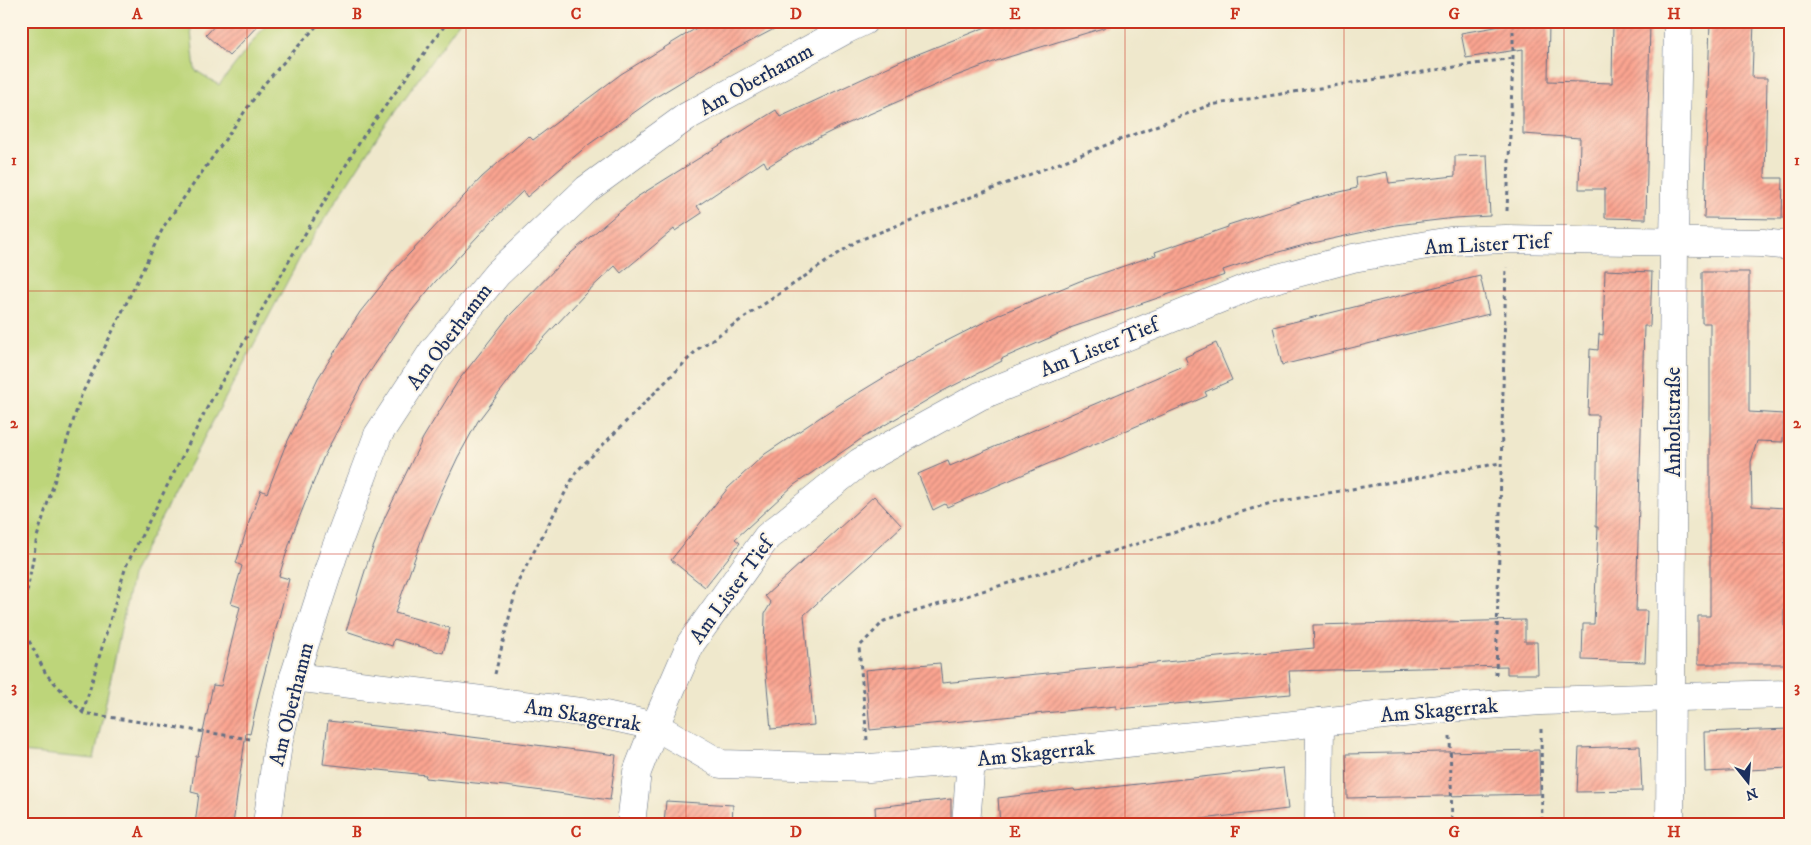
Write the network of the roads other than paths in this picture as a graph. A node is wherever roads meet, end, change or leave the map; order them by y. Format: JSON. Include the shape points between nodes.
{"nodes":[{"id":1,"x":864,"y":21,"type":"edge"},
{"id":2,"x":1678,"y":21,"type":"edge"},
{"id":3,"x":1674,"y":242,"type":"junction"},
{"id":4,"x":1790,"y":246,"type":"edge"},
{"id":5,"x":294,"y":677,"type":"junction"},
{"id":6,"x":1790,"y":694,"type":"edge"},
{"id":7,"x":1672,"y":698,"type":"junction"},
{"id":8,"x":1320,"y":722,"type":"junction"},
{"id":9,"x":655,"y":726,"type":"junction"},
{"id":10,"x":971,"y":760,"type":"junction"},
{"id":11,"x":267,"y":824,"type":"edge"},
{"id":12,"x":631,"y":824,"type":"edge"},
{"id":13,"x":966,"y":824,"type":"edge"},
{"id":14,"x":1319,"y":824,"type":"edge"},
{"id":15,"x":1670,"y":824,"type":"edge"}],
"edges":[{"from":1,"to":5,"type":"street","name":"Am Oberhamm","via":[[686,117],[587,189],[497,274],[432,351],[378,435],[334,553]]},
{"from":2,"to":3,"type":"street","name":"Anholtstraße"},
{"from":3,"to":4,"type":"street","name":"Am Lister Tief","via":[[1762,242]]},
{"from":3,"to":7,"type":"street","name":"Anholtstraße"},
{"from":3,"to":9,"type":"street","name":"Am Lister Tief","via":[[1450,241],[1352,258],[1256,284],[980,396],[860,462],[767,537],[691,643]]},
{"from":5,"to":9,"type":"street","name":"Am Skagerrak","via":[[605,715]]},
{"from":5,"to":11,"type":"street","name":"Am Oberhamm","via":[[278,744]]},
{"from":6,"to":7,"type":"street","name":"Am Skagerrak"},
{"from":7,"to":8,"type":"street","name":"Am Skagerrak","via":[[1541,701]]},
{"from":7,"to":15,"type":"street","name":"Anholtstraße"},
{"from":8,"to":10,"type":"street","name":"Am Skagerrak"},
{"from":8,"to":14,"type":"street"},
{"from":9,"to":10,"type":"street","name":"Am Skagerrak","via":[[721,764],[869,768]]},
{"from":9,"to":12,"type":"street","name":"Am Lister Tief","via":[[637,772]]},
{"from":10,"to":13,"type":"street"}]}
